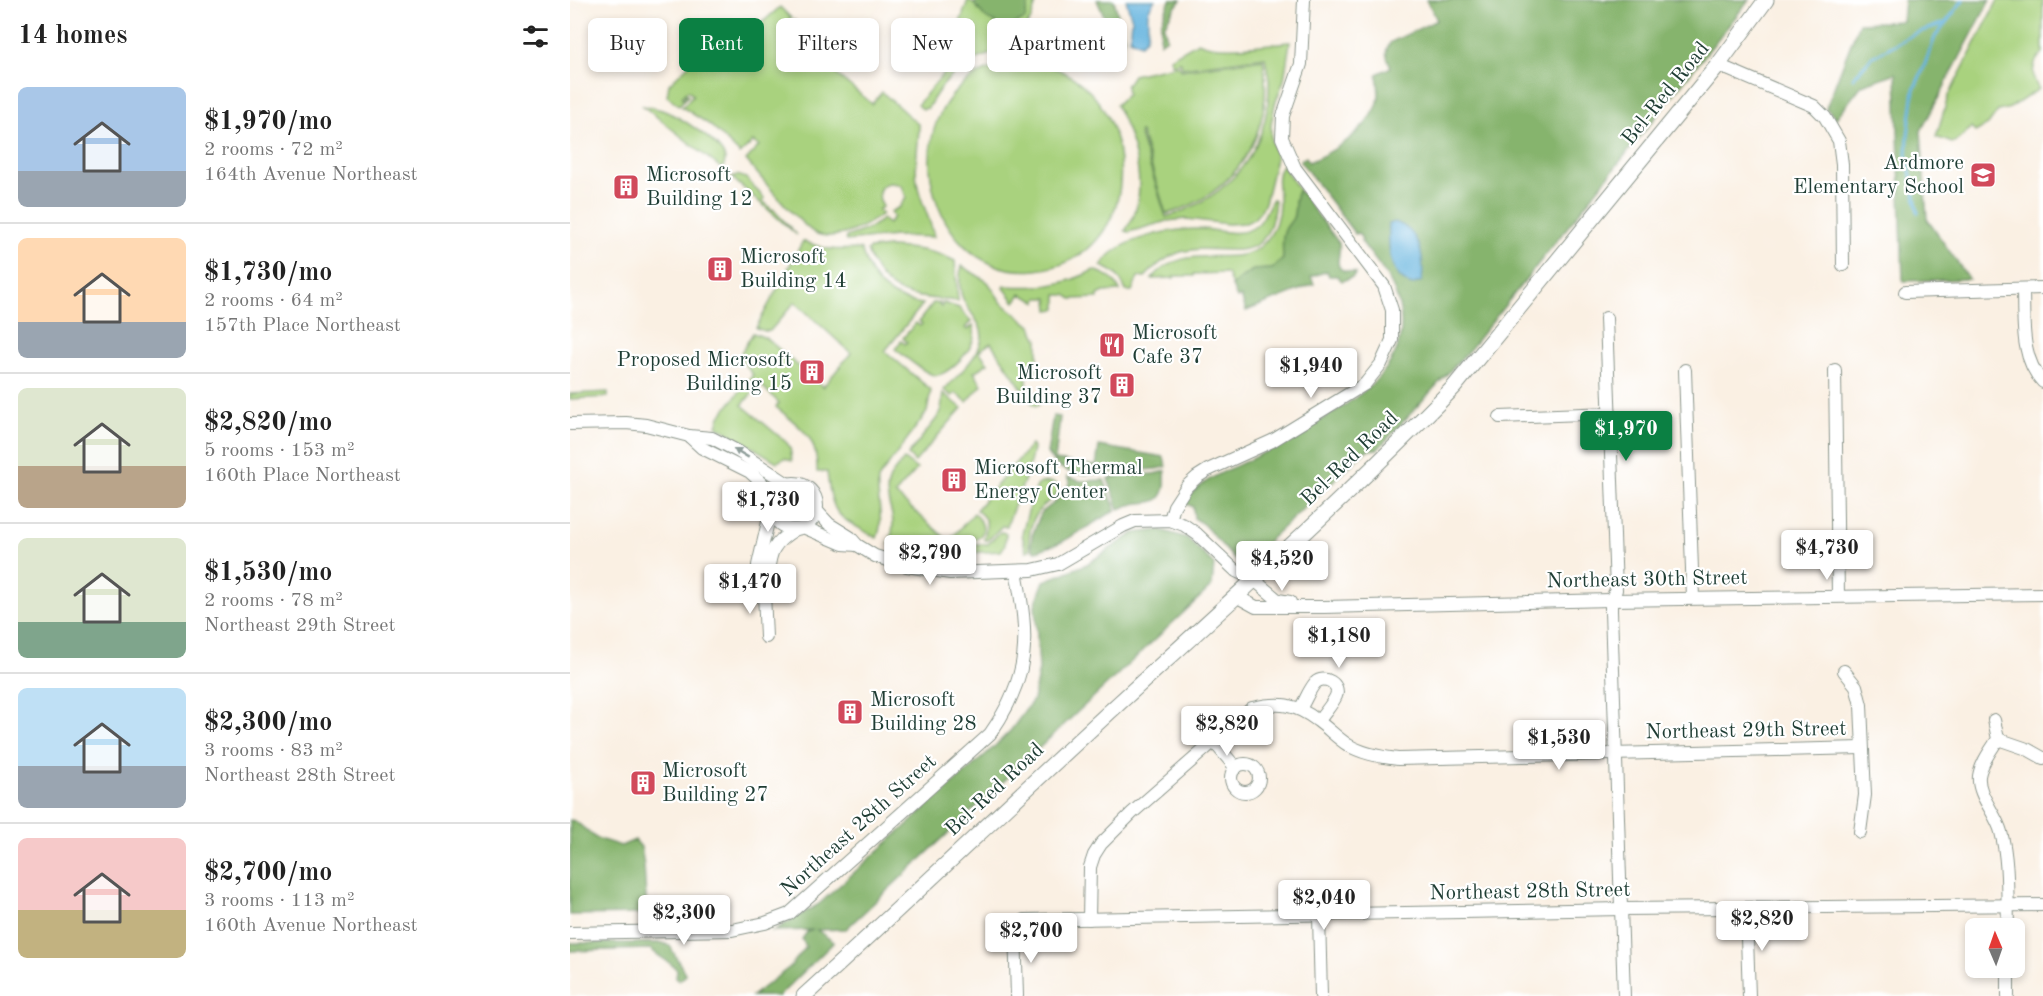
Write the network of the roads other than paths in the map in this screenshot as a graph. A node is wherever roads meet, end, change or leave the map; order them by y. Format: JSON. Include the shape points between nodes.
{"nodes":[{"id":1,"x":1304,"y":0,"type":"edge"},
{"id":2,"x":1766,"y":0,"type":"edge"},
{"id":3,"x":1718,"y":65,"type":"junction"},
{"id":4,"x":1843,"y":265,"type":"dead end"},
{"id":5,"x":2043,"y":288,"type":"edge"},
{"id":6,"x":2023,"y":289,"type":"junction"},
{"id":7,"x":1905,"y":292,"type":"dead end"},
{"id":8,"x":1606,"y":318,"type":"dead end"},
{"id":9,"x":1685,"y":370,"type":"dead end"},
{"id":10,"x":1835,"y":370,"type":"dead end"},
{"id":11,"x":2043,"y":382,"type":"edge"},
{"id":12,"x":1610,"y":413,"type":"junction"},
{"id":13,"x":1500,"y":417,"type":"dead end"},
{"id":14,"x":570,"y":424,"type":"edge"},
{"id":15,"x":688,"y":436,"type":"junction"},
{"id":16,"x":788,"y":484,"type":"junction"},
{"id":17,"x":771,"y":504,"type":"junction"},
{"id":18,"x":816,"y":510,"type":"junction"},
{"id":19,"x":1170,"y":520,"type":"junction"},
{"id":20,"x":800,"y":528,"type":"junction"},
{"id":21,"x":857,"y":545,"type":"junction"},
{"id":22,"x":1016,"y":571,"type":"junction"},
{"id":23,"x":1253,"y":579,"type":"junction"},
{"id":24,"x":764,"y":593,"type":"junction"},
{"id":25,"x":2043,"y":594,"type":"edge"},
{"id":26,"x":1236,"y":596,"type":"junction"},
{"id":27,"x":1838,"y":596,"type":"junction"},
{"id":28,"x":1694,"y":598,"type":"junction"},
{"id":29,"x":1611,"y":600,"type":"junction"},
{"id":30,"x":1324,"y":607,"type":"junction"},
{"id":31,"x":766,"y":637,"type":"dead end"},
{"id":32,"x":1844,"y":671,"type":"dead end"},
{"id":33,"x":1300,"y":709,"type":"junction"},
{"id":34,"x":1994,"y":720,"type":"dead end"},
{"id":35,"x":1319,"y":721,"type":"junction"},
{"id":36,"x":1998,"y":739,"type":"junction"},
{"id":37,"x":1214,"y":742,"type":"junction"},
{"id":38,"x":1862,"y":748,"type":"junction"},
{"id":39,"x":1616,"y":754,"type":"junction"},
{"id":40,"x":2043,"y":758,"type":"edge"},
{"id":41,"x":1236,"y":768,"type":"dead end"},
{"id":42,"x":1860,"y":832,"type":"dead end"},
{"id":43,"x":2043,"y":905,"type":"edge"},
{"id":44,"x":2007,"y":906,"type":"junction"},
{"id":45,"x":1746,"y":908,"type":"junction"},
{"id":46,"x":1622,"y":909,"type":"junction"},
{"id":47,"x":1319,"y":916,"type":"junction"},
{"id":48,"x":2008,"y":918,"type":"edge"},
{"id":49,"x":1089,"y":919,"type":"junction"},
{"id":50,"x":570,"y":933,"type":"edge"},
{"id":51,"x":2008,"y":978,"type":"edge"},
{"id":52,"x":804,"y":996,"type":"edge"},
{"id":53,"x":1017,"y":996,"type":"edge"},
{"id":54,"x":1321,"y":996,"type":"edge"},
{"id":55,"x":1624,"y":996,"type":"edge"},
{"id":56,"x":1749,"y":996,"type":"edge"},
{"id":57,"x":2008,"y":996,"type":"edge"}],
"edges":[{"from":1,"to":19,"type":"street","via":[[1301,64],[1281,132],[1287,153],[1306,183],[1384,286],[1394,320],[1392,340],[1381,364],[1365,384],[1272,441],[1197,477],[1174,506]]},
{"from":2,"to":3,"type":"main road","name":"Bel-Red Road"},
{"from":3,"to":4,"type":"street","via":[[1814,106],[1833,128],[1842,164]]},
{"from":3,"to":23,"type":"main road","name":"Bel-Red Road","via":[[1454,387]]},
{"from":5,"to":6,"type":"street"},
{"from":6,"to":7,"type":"street"},
{"from":6,"to":11,"type":"street","via":[[2028,354]]},
{"from":8,"to":12,"type":"street"},
{"from":9,"to":28,"type":"street"},
{"from":10,"to":27,"type":"street"},
{"from":12,"to":13,"type":"street"},
{"from":12,"to":29,"type":"street","via":[[1616,590]]},
{"from":14,"to":15,"type":"street","via":[[646,425]]},
{"from":16,"to":15,"type":"street","one_way":true,"via":[[712,438]]},
{"from":15,"to":17,"type":"street","via":[[702,448],[750,472],[762,483]]},
{"from":16,"to":17,"type":"street","via":[[781,487]]},
{"from":16,"to":18,"type":"street","via":[[810,490]]},
{"from":17,"to":20,"type":"street","via":[[776,521],[789,528]]},
{"from":17,"to":24,"type":"street","via":[[758,565]]},
{"from":18,"to":20,"type":"street","via":[[814,517]]},
{"from":18,"to":21,"type":"street"},
{"from":19,"to":22,"type":"street","via":[[1135,521],[1058,564]]},
{"from":19,"to":23,"type":"street","name":"Northeast 30th Street","via":[[1197,534],[1236,571]]},
{"from":20,"to":21,"type":"street","via":[[843,544]]},
{"from":20,"to":24,"type":"street","via":[[775,546]]},
{"from":21,"to":22,"type":"street","via":[[875,556],[925,571]]},
{"from":22,"to":50,"type":"street","name":"Northeast 28th Street","via":[[1026,634],[1025,654],[1004,714],[990,734],[789,914],[732,930]]},
{"from":23,"to":26,"type":"main road","name":"Bel-Red Road"},
{"from":23,"to":30,"type":"street","name":"Northeast 30th Street","via":[[1278,600]]},
{"from":24,"to":31,"type":"street"},
{"from":25,"to":27,"type":"street","name":"Northeast 30th Street"},
{"from":26,"to":30,"type":"street","name":"Northeast 30th Street","via":[[1256,607]]},
{"from":26,"to":52,"type":"main road","name":"Bel-Red Road"},
{"from":27,"to":28,"type":"street","name":"Northeast 30th Street"},
{"from":28,"to":29,"type":"street","name":"Northeast 30th Street"},
{"from":29,"to":30,"type":"street","name":"Northeast 30th Street"},
{"from":29,"to":39,"type":"street"},
{"from":32,"to":38,"type":"street","via":[[1856,686],[1861,705]]},
{"from":33,"to":35,"type":"street","name":"Northeast 29th Street"},
{"from":33,"to":35,"type":"street","via":[[1316,682],[1332,682],[1336,696]]},
{"from":33,"to":37,"type":"street","name":"Northeast 29th Street","via":[[1273,703],[1252,708]]},
{"from":34,"to":36,"type":"street"},
{"from":35,"to":39,"type":"street","name":"Northeast 29th Street","via":[[1362,752],[1398,759]]},
{"from":36,"to":40,"type":"street"},
{"from":36,"to":44,"type":"street","via":[[1979,778],[2001,832]]},
{"from":37,"to":41,"type":"street"},
{"from":37,"to":49,"type":"street","via":[[1101,844],[1090,867]]},
{"from":38,"to":39,"type":"street","name":"Northeast 29th Street"},
{"from":38,"to":42,"type":"street","via":[[1865,795]]},
{"from":39,"to":46,"type":"street"},
{"from":43,"to":44,"type":"street","name":"Northeast 28th Street"},
{"from":44,"to":45,"type":"street","name":"Northeast 28th Street"},
{"from":44,"to":48,"type":"street"},
{"from":45,"to":46,"type":"street","name":"Northeast 28th Street"},
{"from":45,"to":56,"type":"street"},
{"from":46,"to":47,"type":"street","name":"Northeast 28th Street"},
{"from":46,"to":55,"type":"street"},
{"from":47,"to":49,"type":"street","name":"Northeast 28th Street"},
{"from":47,"to":54,"type":"street"},
{"from":49,"to":53,"type":"street","name":"Northeast 28th Street","via":[[1019,923],[1015,928]]},
{"from":51,"to":57,"type":"street"}]}
